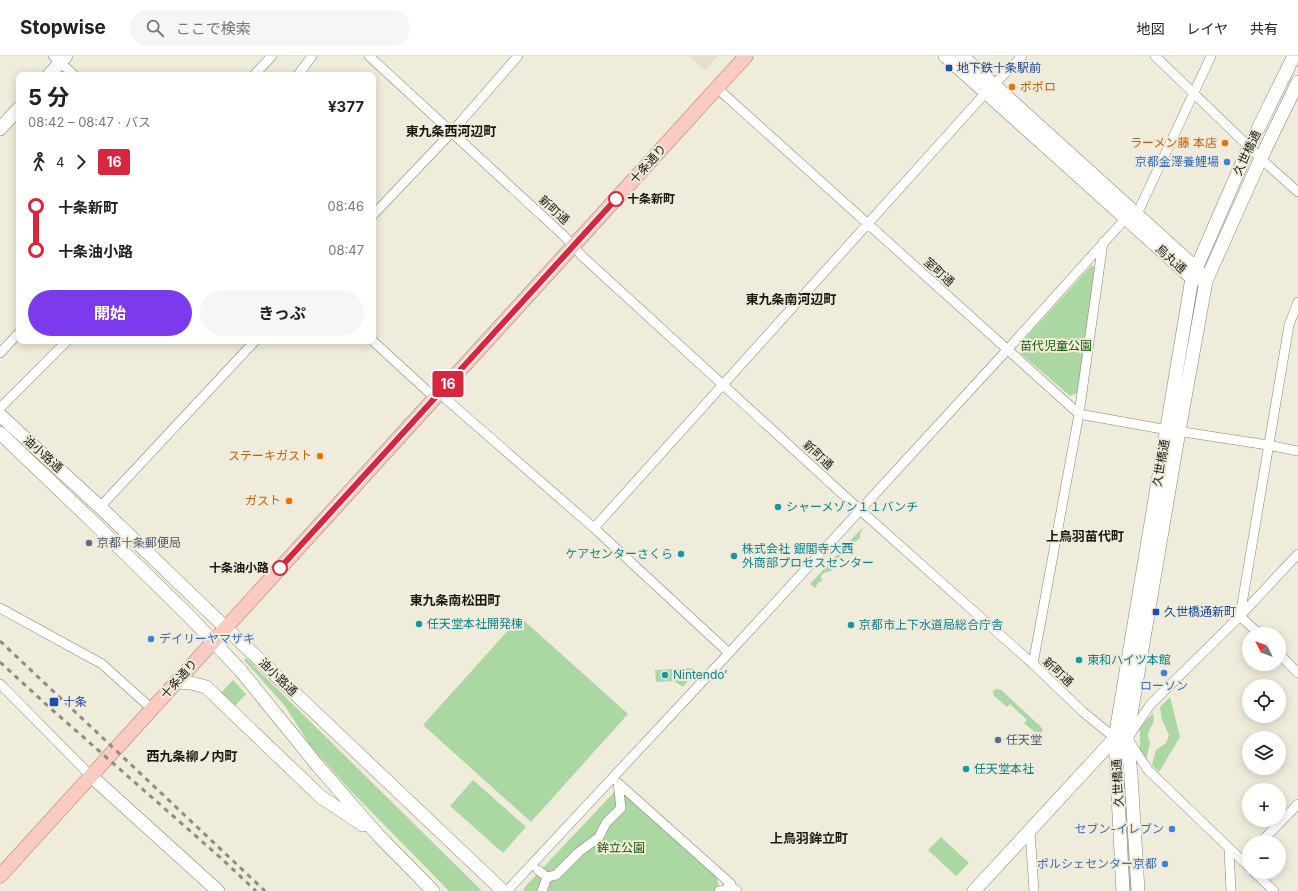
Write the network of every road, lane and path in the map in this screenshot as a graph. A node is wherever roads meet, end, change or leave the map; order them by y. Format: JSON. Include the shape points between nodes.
{"nodes":[{"id":1,"x":272,"y":56,"type":"edge"},
{"id":2,"x":312,"y":56,"type":"edge"},
{"id":3,"x":369,"y":56,"type":"edge"},
{"id":4,"x":518,"y":56,"type":"edge"},
{"id":5,"x":746,"y":56,"type":"edge"},
{"id":6,"x":945,"y":56,"type":"edge"},
{"id":7,"x":962,"y":56,"type":"edge"},
{"id":8,"x":1022,"y":56,"type":"edge"},
{"id":9,"x":1155,"y":56,"type":"edge"},
{"id":10,"x":1211,"y":56,"type":"edge"},
{"id":11,"x":1294,"y":56,"type":"edge"},
{"id":12,"x":59,"y":58,"type":"edge"},
{"id":13,"x":51,"y":72,"type":"edge"},
{"id":14,"x":71,"y":72,"type":"edge"},
{"id":15,"x":257,"y":72,"type":"edge"},
{"id":16,"x":300,"y":72,"type":"edge"},
{"id":17,"x":1298,"y":82,"type":"edge"},
{"id":18,"x":717,"y":88,"type":"junction"},
{"id":19,"x":990,"y":89,"type":"junction"},
{"id":20,"x":1193,"y":93,"type":"junction"},
{"id":21,"x":16,"y":111,"type":"edge"},
{"id":22,"x":0,"y":129,"type":"edge"},
{"id":23,"x":451,"y":133,"type":"junction"},
{"id":24,"x":1249,"y":147,"type":"junction"},
{"id":25,"x":1261,"y":158,"type":"junction"},
{"id":26,"x":1298,"y":192,"type":"edge"},
{"id":27,"x":376,"y":212,"type":"edge"},
{"id":28,"x":1132,"y":216,"type":"junction"},
{"id":29,"x":868,"y":224,"type":"junction"},
{"id":30,"x":1103,"y":242,"type":"junction"},
{"id":31,"x":574,"y":246,"type":"junction"},
{"id":32,"x":1194,"y":273,"type":"junction"},
{"id":33,"x":1206,"y":281,"type":"junction"},
{"id":34,"x":1298,"y":302,"type":"edge"},
{"id":35,"x":16,"y":336,"type":"edge"},
{"id":36,"x":64,"y":344,"type":"edge"},
{"id":37,"x":252,"y":344,"type":"edge"},
{"id":38,"x":376,"y":344,"type":"edge"},
{"id":39,"x":1007,"y":350,"type":"junction"},
{"id":40,"x":0,"y":353,"type":"edge"},
{"id":41,"x":723,"y":385,"type":"junction"},
{"id":42,"x":437,"y":395,"type":"junction"},
{"id":43,"x":0,"y":408,"type":"edge"},
{"id":44,"x":1079,"y":414,"type":"junction"},
{"id":45,"x":0,"y":415,"type":"edge"},
{"id":46,"x":1173,"y":430,"type":"junction"},
{"id":47,"x":0,"y":433,"type":"edge"},
{"id":48,"x":1268,"y":444,"type":"junction"},
{"id":49,"x":1298,"y":451,"type":"edge"},
{"id":50,"x":100,"y":507,"type":"junction"},
{"id":51,"x":860,"y":510,"type":"junction"},
{"id":52,"x":594,"y":528,"type":"junction"},
{"id":53,"x":1298,"y":554,"type":"edge"},
{"id":54,"x":0,"y":608,"type":"edge"},
{"id":55,"x":1240,"y":616,"type":"junction"},
{"id":56,"x":1252,"y":627,"type":"edge"},
{"id":57,"x":226,"y":628,"type":"junction"},
{"id":58,"x":213,"y":642,"type":"junction"},
{"id":59,"x":730,"y":653,"type":"junction"},
{"id":60,"x":1286,"y":661,"type":"edge"},
{"id":61,"x":1033,"y":664,"type":"junction"},
{"id":62,"x":1298,"y":673,"type":"edge"},
{"id":63,"x":176,"y":682,"type":"junction"},
{"id":64,"x":0,"y":684,"type":"edge"},
{"id":65,"x":152,"y":709,"type":"junction"},
{"id":66,"x":1121,"y":738,"type":"junction"},
{"id":67,"x":91,"y":776,"type":"junction"},
{"id":68,"x":1298,"y":804,"type":"edge"},
{"id":69,"x":1030,"y":831,"type":"junction"},
{"id":70,"x":378,"y":835,"type":"junction"},
{"id":71,"x":1268,"y":835,"type":"edge"},
{"id":72,"x":1229,"y":848,"type":"junction"},
{"id":73,"x":1242,"y":857,"type":"edge"},
{"id":74,"x":538,"y":870,"type":"dead end"},
{"id":75,"x":0,"y":876,"type":"edge"},
{"id":76,"x":547,"y":878,"type":"junction"},
{"id":77,"x":1261,"y":879,"type":"edge"},
{"id":78,"x":218,"y":891,"type":"edge"},
{"id":79,"x":433,"y":891,"type":"edge"},
{"id":80,"x":503,"y":891,"type":"edge"},
{"id":81,"x":508,"y":891,"type":"edge"},
{"id":82,"x":542,"y":891,"type":"edge"},
{"id":83,"x":719,"y":891,"type":"edge"},
{"id":84,"x":734,"y":891,"type":"edge"},
{"id":85,"x":737,"y":891,"type":"edge"},
{"id":86,"x":974,"y":891,"type":"edge"},
{"id":87,"x":1034,"y":891,"type":"edge"},
{"id":88,"x":1123,"y":891,"type":"edge"},
{"id":89,"x":1138,"y":891,"type":"edge"},
{"id":90,"x":1231,"y":891,"type":"edge"},
{"id":91,"x":1274,"y":891,"type":"edge"}],
"edges":[{"from":1,"to":15,"type":"street"},
{"from":2,"to":16,"type":"street"},
{"from":3,"to":23,"type":"street","name":"新町通"},
{"from":4,"to":23,"type":"street"},
{"from":5,"to":18,"type":"main road","name":"十条通り"},
{"from":6,"to":19,"type":"street","name":"烏丸通"},
{"from":7,"to":19,"type":"street","name":"烏丸通"},
{"from":8,"to":19,"type":"street"},
{"from":9,"to":20,"type":"street"},
{"from":10,"to":20,"type":"street"},
{"from":11,"to":24,"type":"street","name":"久世橋通"},
{"from":12,"to":13,"type":"street"},
{"from":12,"to":14,"type":"street"},
{"from":17,"to":25,"type":"street","name":"久世橋通"},
{"from":18,"to":29,"type":"street","name":"室町通"},
{"from":18,"to":31,"type":"main road","name":"十条通り"},
{"from":19,"to":28,"type":"street","name":"烏丸通"},
{"from":19,"to":29,"type":"street"},
{"from":20,"to":24,"type":"street"},
{"from":20,"to":28,"type":"street"},
{"from":21,"to":22,"type":"street"},
{"from":23,"to":27,"type":"street"},
{"from":23,"to":31,"type":"street","name":"新町通"},
{"from":24,"to":25,"type":"street"},
{"from":24,"to":32,"type":"street","name":"久世橋通"},
{"from":25,"to":26,"type":"street"},
{"from":25,"to":33,"type":"street","name":"久世橋通"},
{"from":28,"to":30,"type":"street"},
{"from":28,"to":32,"type":"street","name":"烏丸通"},
{"from":29,"to":39,"type":"street","name":"室町通"},
{"from":29,"to":41,"type":"street"},
{"from":30,"to":39,"type":"street"},
{"from":30,"to":44,"type":"street"},
{"from":31,"to":41,"type":"street","name":"新町通"},
{"from":31,"to":42,"type":"main road","name":"十条通り"},
{"from":32,"to":33,"type":"street","name":"烏丸通"},
{"from":32,"to":46,"type":"street","name":"久世橋通"},
{"from":33,"to":46,"type":"street","name":"久世橋通"},
{"from":34,"to":48,"type":"street","via":[[1289,325]]},
{"from":35,"to":40,"type":"street"},
{"from":36,"to":43,"type":"street"},
{"from":37,"to":50,"type":"street"},
{"from":38,"to":42,"type":"street"},
{"from":39,"to":44,"type":"street","name":"室町通"},
{"from":39,"to":51,"type":"street"},
{"from":41,"to":51,"type":"street","name":"新町通"},
{"from":41,"to":52,"type":"street"},
{"from":42,"to":52,"type":"street"},
{"from":42,"to":57,"type":"main road","name":"十条通り"},
{"from":44,"to":46,"type":"street"},
{"from":44,"to":61,"type":"street"},
{"from":45,"to":50,"type":"street","name":"油小路通"},
{"from":46,"to":48,"type":"street"},
{"from":46,"to":66,"type":"street","name":"久世橋通"},
{"from":47,"to":58,"type":"street","name":"油小路通"},
{"from":48,"to":49,"type":"street"},
{"from":48,"to":55,"type":"street"},
{"from":50,"to":57,"type":"street","name":"油小路通"},
{"from":51,"to":59,"type":"street"},
{"from":51,"to":61,"type":"street","name":"新町通"},
{"from":52,"to":59,"type":"street"},
{"from":53,"to":55,"type":"street"},
{"from":54,"to":65,"type":"street","via":[[102,664]]},
{"from":55,"to":56,"type":"street"},
{"from":55,"to":66,"type":"street","via":[[1150,705]]},
{"from":57,"to":58,"type":"main road","name":"十条通り"},
{"from":57,"to":80,"type":"street","name":"油小路通"},
{"from":58,"to":63,"type":"main road","name":"十条通り"},
{"from":58,"to":70,"type":"street","name":"油小路通","via":[[241,670],[318,766]]},
{"from":59,"to":81,"type":"street"},
{"from":60,"to":62,"type":"street"},
{"from":61,"to":66,"type":"street","name":"新町通","via":[[1083,712]]},
{"from":63,"to":65,"type":"main road","name":"十条通り"},
{"from":63,"to":70,"type":"street","via":[[206,686],[321,796]]},
{"from":64,"to":67,"type":"street"},
{"from":65,"to":67,"type":"main road","name":"十条通り"},
{"from":66,"to":69,"type":"street"},
{"from":66,"to":72,"type":"street","name":"新町通","via":[[1148,770]]},
{"from":66,"to":88,"type":"street","name":"久世橋通"},
{"from":66,"to":89,"type":"street","name":"久世橋通","via":[[1131,775]]},
{"from":67,"to":75,"type":"main road","name":"十条通り"},
{"from":67,"to":78,"type":"street"},
{"from":68,"to":71,"type":"street"},
{"from":69,"to":86,"type":"street"},
{"from":69,"to":87,"type":"street"},
{"from":70,"to":79,"type":"street","name":"油小路通"},
{"from":72,"to":73,"type":"street","name":"新町通"},
{"from":72,"to":90,"type":"street"},
{"from":74,"to":76,"type":"street"},
{"from":76,"to":82,"type":"street"},
{"from":76,"to":83,"type":"street","via":[[556,875],[579,852],[599,837],[606,822],[621,808],[618,783],[731,884],[726,890]]},
{"from":77,"to":91,"type":"street"},
{"from":84,"to":85,"type":"street"}]}
